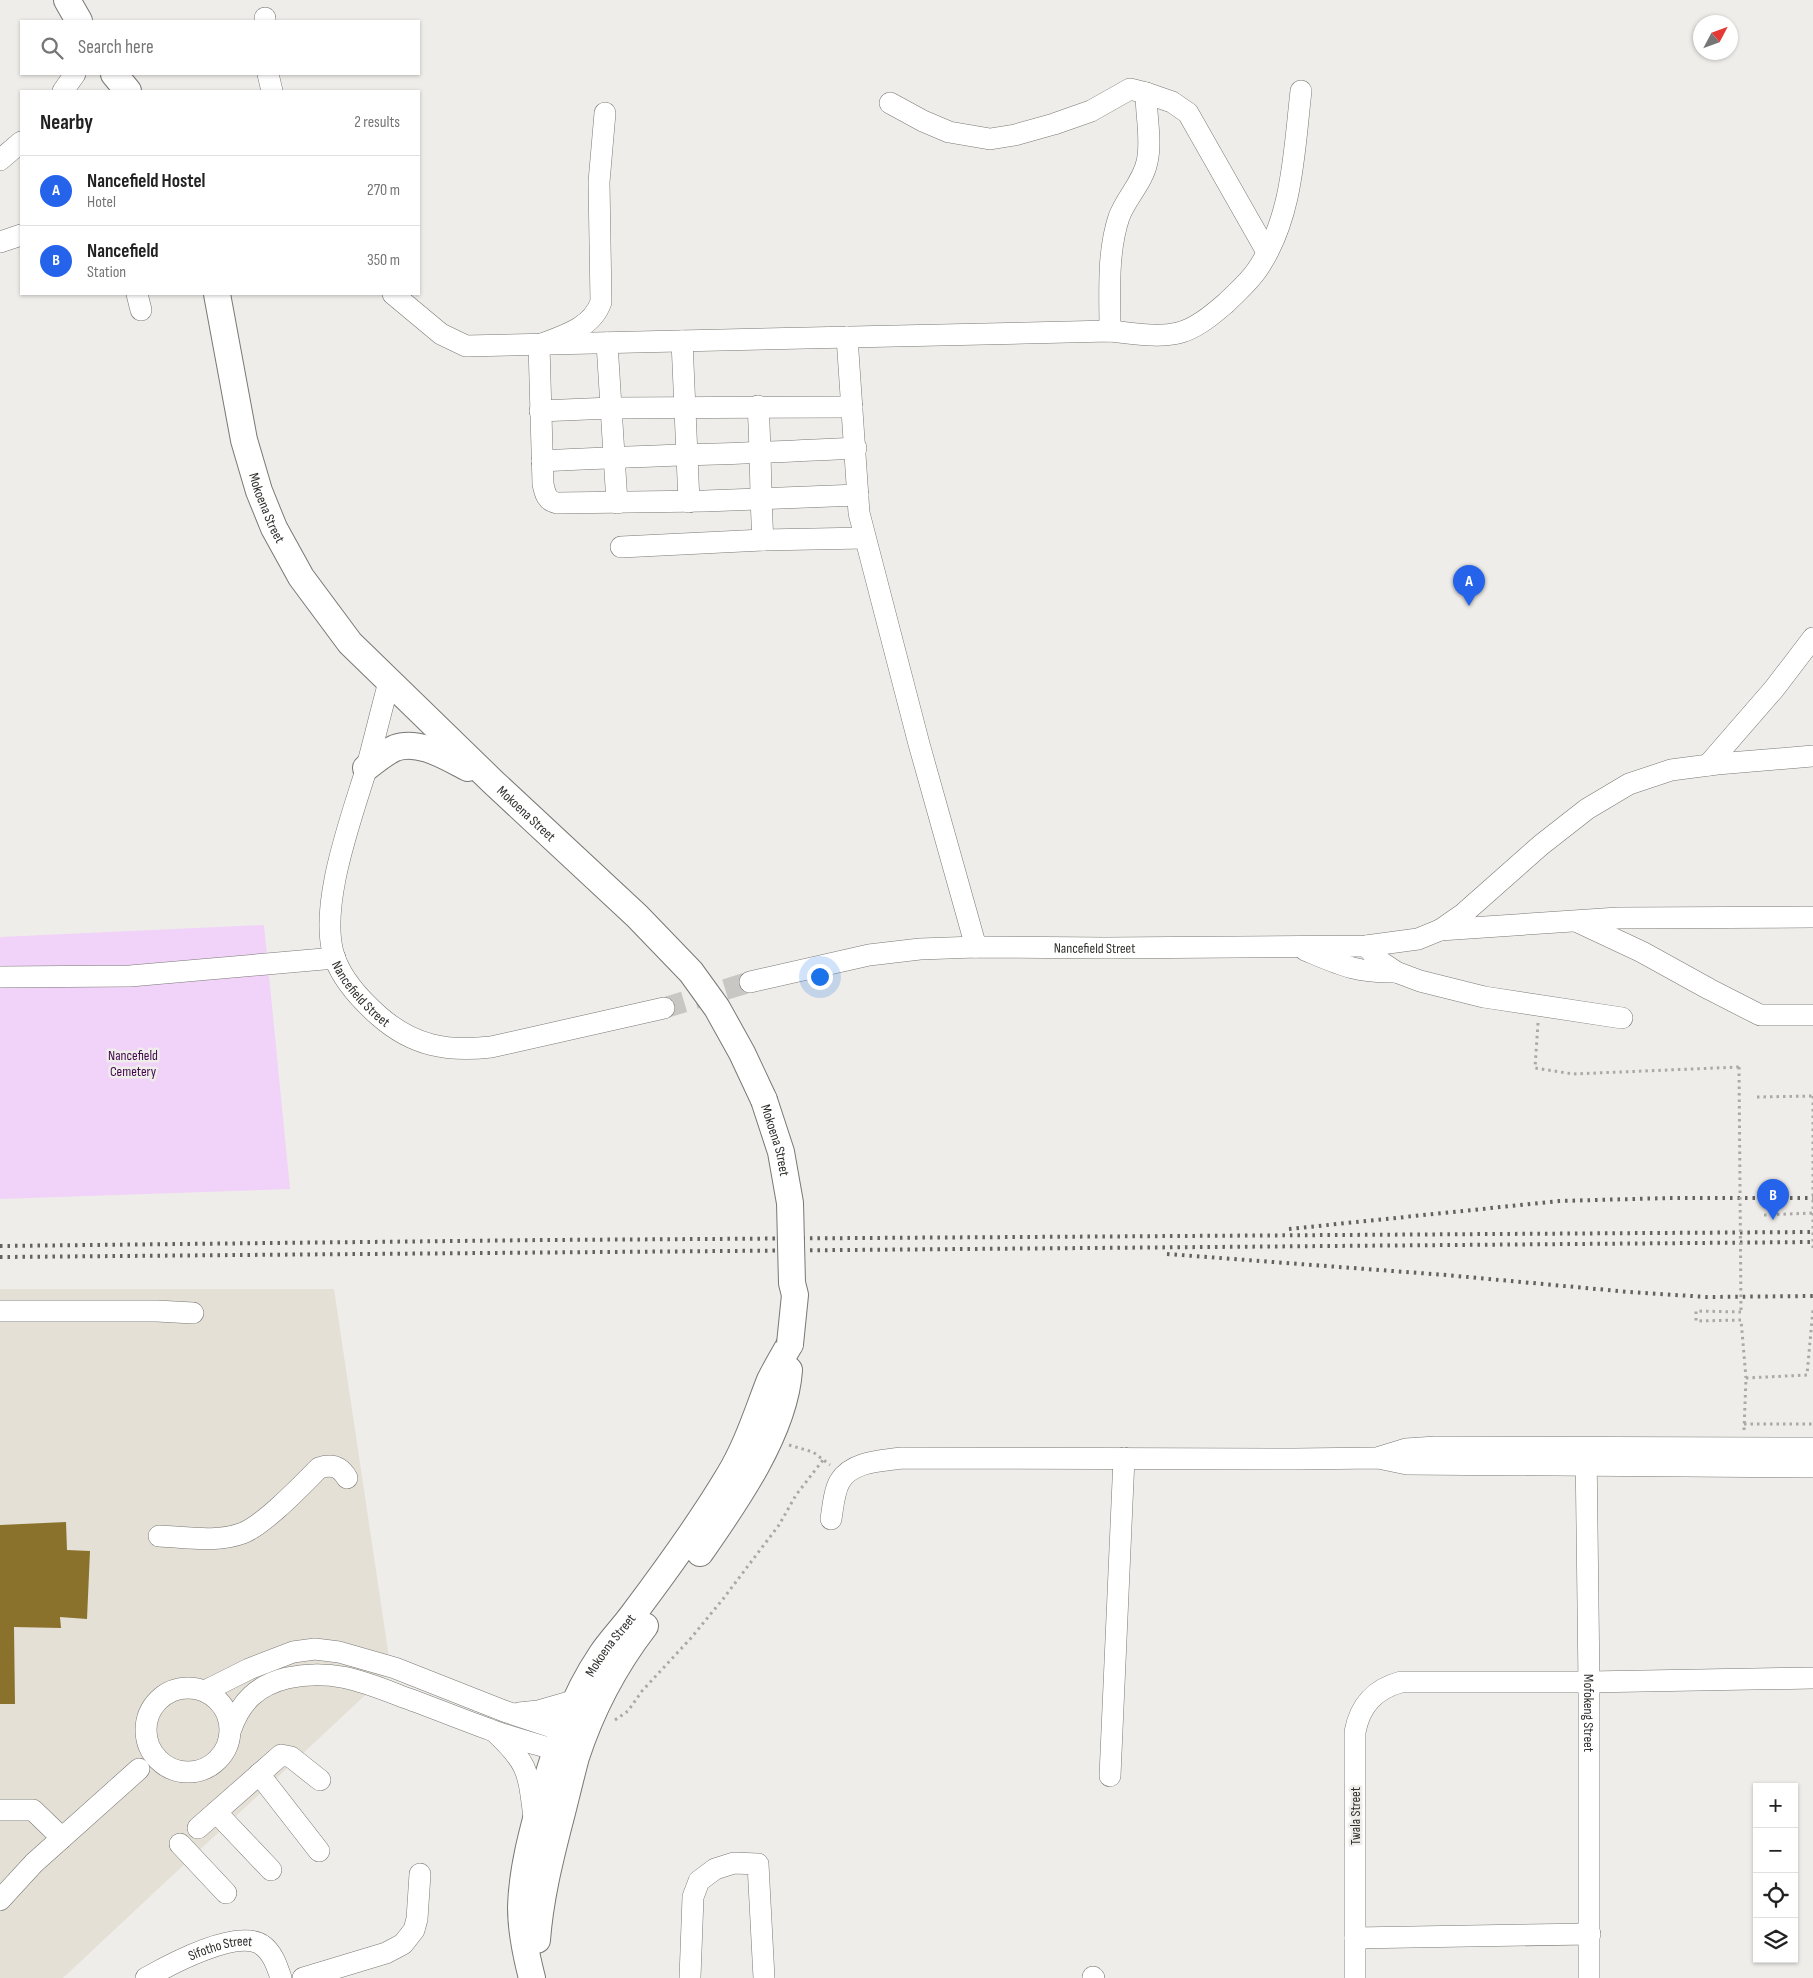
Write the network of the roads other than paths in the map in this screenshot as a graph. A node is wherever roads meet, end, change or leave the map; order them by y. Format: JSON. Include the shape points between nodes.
{"nodes":[{"id":1,"x":67,"y":0,"type":"edge"},
{"id":2,"x":78,"y":20,"type":"edge"},
{"id":3,"x":74,"y":75,"type":"edge"},
{"id":4,"x":115,"y":75,"type":"edge"},
{"id":5,"x":268,"y":75,"type":"edge"},
{"id":6,"x":64,"y":90,"type":"edge"},
{"id":7,"x":127,"y":90,"type":"edge"},
{"id":8,"x":272,"y":90,"type":"edge"},
{"id":9,"x":1301,"y":91,"type":"dead end"},
{"id":10,"x":1146,"y":93,"type":"junction"},
{"id":11,"x":890,"y":104,"type":"dead end"},
{"id":12,"x":605,"y":113,"type":"dead end"},
{"id":13,"x":20,"y":143,"type":"edge"},
{"id":14,"x":0,"y":160,"type":"edge"},
{"id":15,"x":20,"y":235,"type":"edge"},
{"id":16,"x":0,"y":242,"type":"edge"},
{"id":17,"x":1268,"y":252,"type":"junction"},
{"id":18,"x":217,"y":295,"type":"edge"},
{"id":19,"x":395,"y":295,"type":"edge"},
{"id":20,"x":1110,"y":331,"type":"junction"},
{"id":21,"x":847,"y":337,"type":"junction"},
{"id":22,"x":682,"y":341,"type":"junction"},
{"id":23,"x":607,"y":343,"type":"junction"},
{"id":24,"x":539,"y":345,"type":"junction"},
{"id":25,"x":758,"y":406,"type":"junction"},
{"id":26,"x":685,"y":407,"type":"junction"},
{"id":27,"x":852,"y":407,"type":"junction"},
{"id":28,"x":611,"y":408,"type":"junction"},
{"id":29,"x":540,"y":411,"type":"junction"},
{"id":30,"x":856,"y":448,"type":"junction"},
{"id":31,"x":762,"y":454,"type":"junction"},
{"id":32,"x":688,"y":456,"type":"junction"},
{"id":33,"x":615,"y":457,"type":"junction"},
{"id":34,"x":542,"y":461,"type":"junction"},
{"id":35,"x":858,"y":496,"type":"junction"},
{"id":36,"x":761,"y":499,"type":"junction"},
{"id":37,"x":617,"y":502,"type":"junction"},
{"id":38,"x":689,"y":502,"type":"junction"},
{"id":39,"x":865,"y":538,"type":"junction"},
{"id":40,"x":762,"y":540,"type":"junction"},
{"id":41,"x":621,"y":547,"type":"dead end"},
{"id":42,"x":1813,"y":638,"type":"edge"},
{"id":43,"x":389,"y":682,"type":"junction"},
{"id":44,"x":1813,"y":756,"type":"edge"},
{"id":45,"x":1708,"y":765,"type":"junction"},
{"id":46,"x":366,"y":768,"type":"junction"},
{"id":47,"x":494,"y":782,"type":"junction"},
{"id":48,"x":1813,"y":917,"type":"edge"},
{"id":49,"x":1576,"y":921,"type":"junction"},
{"id":50,"x":1440,"y":930,"type":"junction"},
{"id":51,"x":1366,"y":946,"type":"junction"},
{"id":52,"x":976,"y":947,"type":"junction"},
{"id":53,"x":1297,"y":947,"type":"junction"},
{"id":54,"x":335,"y":958,"type":"junction"},
{"id":55,"x":1396,"y":972,"type":"junction"},
{"id":56,"x":0,"y":977,"type":"edge"},
{"id":57,"x":750,"y":982,"type":"tunnel mouth"},
{"id":58,"x":664,"y":1008,"type":"tunnel mouth"},
{"id":59,"x":1813,"y":1015,"type":"edge"},
{"id":60,"x":1622,"y":1018,"type":"dead end"},
{"id":61,"x":0,"y":1311,"type":"edge"},
{"id":62,"x":193,"y":1313,"type":"dead end"},
{"id":63,"x":1813,"y":1448,"type":"edge"},
{"id":64,"x":1586,"y":1457,"type":"junction"},
{"id":65,"x":1124,"y":1458,"type":"junction"},
{"id":66,"x":1813,"y":1467,"type":"edge"},
{"id":67,"x":347,"y":1478,"type":"dead end"},
{"id":68,"x":831,"y":1519,"type":"dead end"},
{"id":69,"x":159,"y":1536,"type":"dead end"},
{"id":70,"x":1813,"y":1678,"type":"edge"},
{"id":71,"x":1589,"y":1682,"type":"junction"},
{"id":72,"x":205,"y":1692,"type":"junction"},
{"id":73,"x":504,"y":1711,"type":"junction"},
{"id":74,"x":230,"y":1729,"type":"junction"},
{"id":75,"x":494,"y":1731,"type":"junction"},
{"id":76,"x":574,"y":1731,"type":"junction"},
{"id":77,"x":156,"y":1756,"type":"junction"},
{"id":78,"x":259,"y":1774,"type":"junction"},
{"id":79,"x":1110,"y":1776,"type":"dead end"},
{"id":80,"x":320,"y":1780,"type":"dead end"},
{"id":81,"x":0,"y":1810,"type":"edge"},
{"id":82,"x":216,"y":1812,"type":"junction"},
{"id":83,"x":535,"y":1822,"type":"junction"},
{"id":84,"x":198,"y":1828,"type":"dead end"},
{"id":85,"x":62,"y":1838,"type":"junction"},
{"id":86,"x":180,"y":1844,"type":"dead end"},
{"id":87,"x":319,"y":1851,"type":"dead end"},
{"id":88,"x":271,"y":1870,"type":"dead end"},
{"id":89,"x":420,"y":1874,"type":"dead end"},
{"id":90,"x":226,"y":1893,"type":"dead end"},
{"id":91,"x":0,"y":1900,"type":"edge"},
{"id":92,"x":1590,"y":1934,"type":"junction"},
{"id":93,"x":1355,"y":1938,"type":"junction"},
{"id":94,"x":146,"y":1978,"type":"edge"},
{"id":95,"x":281,"y":1978,"type":"edge"},
{"id":96,"x":303,"y":1978,"type":"edge"},
{"id":97,"x":533,"y":1978,"type":"edge"},
{"id":98,"x":690,"y":1978,"type":"edge"},
{"id":99,"x":764,"y":1978,"type":"edge"},
{"id":100,"x":1355,"y":1978,"type":"edge"},
{"id":101,"x":1589,"y":1978,"type":"edge"}],
"edges":[{"from":1,"to":2,"type":"main road"},
{"from":3,"to":6,"type":"street"},
{"from":4,"to":7,"type":"main road"},
{"from":5,"to":8,"type":"street"},
{"from":9,"to":17,"type":"street","via":[[1290,185],[1281,221]]},
{"from":10,"to":11,"type":"street","via":[[1130,89],[1091,111],[1016,135],[990,139],[949,132]]},
{"from":10,"to":17,"type":"street","via":[[1172,102],[1188,114]]},
{"from":10,"to":20,"type":"street","via":[[1147,163],[1115,229],[1110,266]]},
{"from":12,"to":24,"type":"street","via":[[599,182],[601,302],[598,311],[581,327]]},
{"from":13,"to":14,"type":"street"},
{"from":15,"to":16,"type":"street"},
{"from":17,"to":20,"type":"street","via":[[1247,284],[1199,324],[1180,333],[1169,334]]},
{"from":18,"to":43,"type":"main road","name":"Mokoena Street","via":[[244,440],[274,528],[301,578],[328,615],[350,643]]},
{"from":19,"to":24,"type":"street","via":[[441,334],[466,346]]},
{"from":20,"to":21,"type":"street"},
{"from":21,"to":22,"type":"street"},
{"from":21,"to":27,"type":"street"},
{"from":22,"to":23,"type":"street"},
{"from":22,"to":26,"type":"street"},
{"from":23,"to":24,"type":"street"},
{"from":23,"to":28,"type":"street"},
{"from":24,"to":29,"type":"street"},
{"from":25,"to":26,"type":"street"},
{"from":25,"to":27,"type":"street"},
{"from":25,"to":31,"type":"street"},
{"from":26,"to":28,"type":"street"},
{"from":26,"to":32,"type":"street"},
{"from":27,"to":30,"type":"street"},
{"from":28,"to":29,"type":"street"},
{"from":28,"to":33,"type":"street"},
{"from":29,"to":34,"type":"street"},
{"from":30,"to":31,"type":"street"},
{"from":30,"to":35,"type":"street"},
{"from":31,"to":32,"type":"street"},
{"from":31,"to":36,"type":"street"},
{"from":32,"to":33,"type":"street"},
{"from":32,"to":38,"type":"street"},
{"from":33,"to":34,"type":"street"},
{"from":33,"to":37,"type":"street"},
{"from":34,"to":37,"type":"street","via":[[544,491],[551,502]]},
{"from":35,"to":36,"type":"street"},
{"from":35,"to":39,"type":"street"},
{"from":36,"to":38,"type":"street"},
{"from":36,"to":40,"type":"street"},
{"from":37,"to":38,"type":"street"},
{"from":39,"to":40,"type":"street"},
{"from":39,"to":52,"type":"street"},
{"from":40,"to":41,"type":"street"},
{"from":42,"to":45,"type":"street"},
{"from":43,"to":46,"type":"street","name":"Nancefield Street"},
{"from":43,"to":47,"type":"main road","name":"Mokoena Street"},
{"from":44,"to":45,"type":"street"},
{"from":45,"to":50,"type":"street","via":[[1671,770],[1637,781],[1587,809]]},
{"from":46,"to":47,"type":"main road","via":[[396,748],[426,748]]},
{"from":46,"to":54,"type":"street","name":"Nancefield Street","via":[[330,905]]},
{"from":47,"to":76,"type":"main road","name":"Mokoena Street","bridge":true,"via":[[637,916],[690,972],[717,1008],[764,1100],[781,1152],[790,1203],[795,1295],[790,1344],[779,1382],[778,1416],[763,1453],[739,1496],[632,1642],[598,1702]]},
{"from":48,"to":49,"type":"street"},
{"from":49,"to":50,"type":"street"},
{"from":49,"to":59,"type":"street","via":[[1760,1015]]},
{"from":50,"to":51,"type":"street","name":"Nancefield Street","via":[[1418,939]]},
{"from":51,"to":53,"type":"street","name":"Nancefield Street"},
{"from":51,"to":55,"type":"street"},
{"from":52,"to":53,"type":"street","name":"Nancefield Street"},
{"from":52,"to":57,"type":"street","name":"Nancefield Street","via":[[868,955]]},
{"from":53,"to":55,"type":"street","via":[[1347,968]]},
{"from":54,"to":56,"type":"street","via":[[130,976]]},
{"from":54,"to":58,"type":"street","name":"Nancefield Street","via":[[350,984],[390,1026],[417,1041],[442,1048],[491,1047]]},
{"from":55,"to":60,"type":"street","via":[[1484,997]]},
{"from":61,"to":62,"type":"street"},
{"from":63,"to":64,"type":"street","via":[[1743,1448]]},
{"from":64,"to":65,"type":"street","via":[[1407,1464],[1378,1458]]},
{"from":64,"to":66,"type":"street"},
{"from":64,"to":71,"type":"street","name":"Mofokeng Street"},
{"from":65,"to":68,"type":"street","via":[[902,1458],[860,1465],[840,1482]]},
{"from":65,"to":79,"type":"street"},
{"from":67,"to":69,"type":"street","via":[[334,1466],[319,1468],[257,1525],[243,1533],[209,1538]]},
{"from":70,"to":71,"type":"street"},
{"from":71,"to":92,"type":"street","name":"Mofokeng Street"},
{"from":71,"to":93,"type":"street","name":"Twala Street","via":[[1401,1682],[1379,1691],[1370,1699],[1357,1720],[1355,1732]]},
{"from":72,"to":73,"type":"street","via":[[269,1660],[316,1649],[371,1660]]},
{"from":72,"to":74,"type":"street","via":[[223,1706]]},
{"from":72,"to":77,"type":"street","via":[[192,1688],[178,1689],[156,1703],[146,1726],[147,1739]]},
{"from":73,"to":76,"type":"street"},
{"from":73,"to":76,"type":"street","via":[[538,1711]]},
{"from":74,"to":75,"type":"street","via":[[242,1705],[261,1688],[288,1678],[325,1674],[370,1684]]},
{"from":74,"to":77,"type":"street","via":[[229,1742],[222,1755],[213,1765],[200,1771],[172,1769]]},
{"from":75,"to":76,"type":"street"},
{"from":75,"to":83,"type":"street","via":[[528,1772]]},
{"from":76,"to":83,"type":"main road","name":"Mokoena Street"},
{"from":76,"to":97,"type":"main road","name":"Mokoena Street","via":[[539,1909]]},
{"from":77,"to":85,"type":"street"},
{"from":78,"to":80,"type":"street","via":[[284,1755],[291,1756]]},
{"from":78,"to":82,"type":"street"},
{"from":78,"to":87,"type":"street"},
{"from":81,"to":85,"type":"street","via":[[33,1810]]},
{"from":82,"to":84,"type":"street"},
{"from":82,"to":88,"type":"street"},
{"from":83,"to":97,"type":"main road","name":"Mokoena Street","via":[[524,1873],[521,1909],[526,1956]]},
{"from":85,"to":91,"type":"street"},
{"from":86,"to":90,"type":"street"},
{"from":89,"to":96,"type":"street","via":[[417,1919],[414,1930],[402,1944],[386,1953]]},
{"from":92,"to":93,"type":"street"},
{"from":92,"to":101,"type":"street","name":"Mofokeng Street"},
{"from":93,"to":100,"type":"street","name":"Twala Street"},
{"from":94,"to":95,"type":"street","name":"Sifotho Street","via":[[179,1961],[238,1940],[262,1945],[273,1957]]},
{"from":98,"to":99,"type":"street","via":[[693,1897],[699,1881],[715,1869],[734,1863],[758,1864]]}]}
